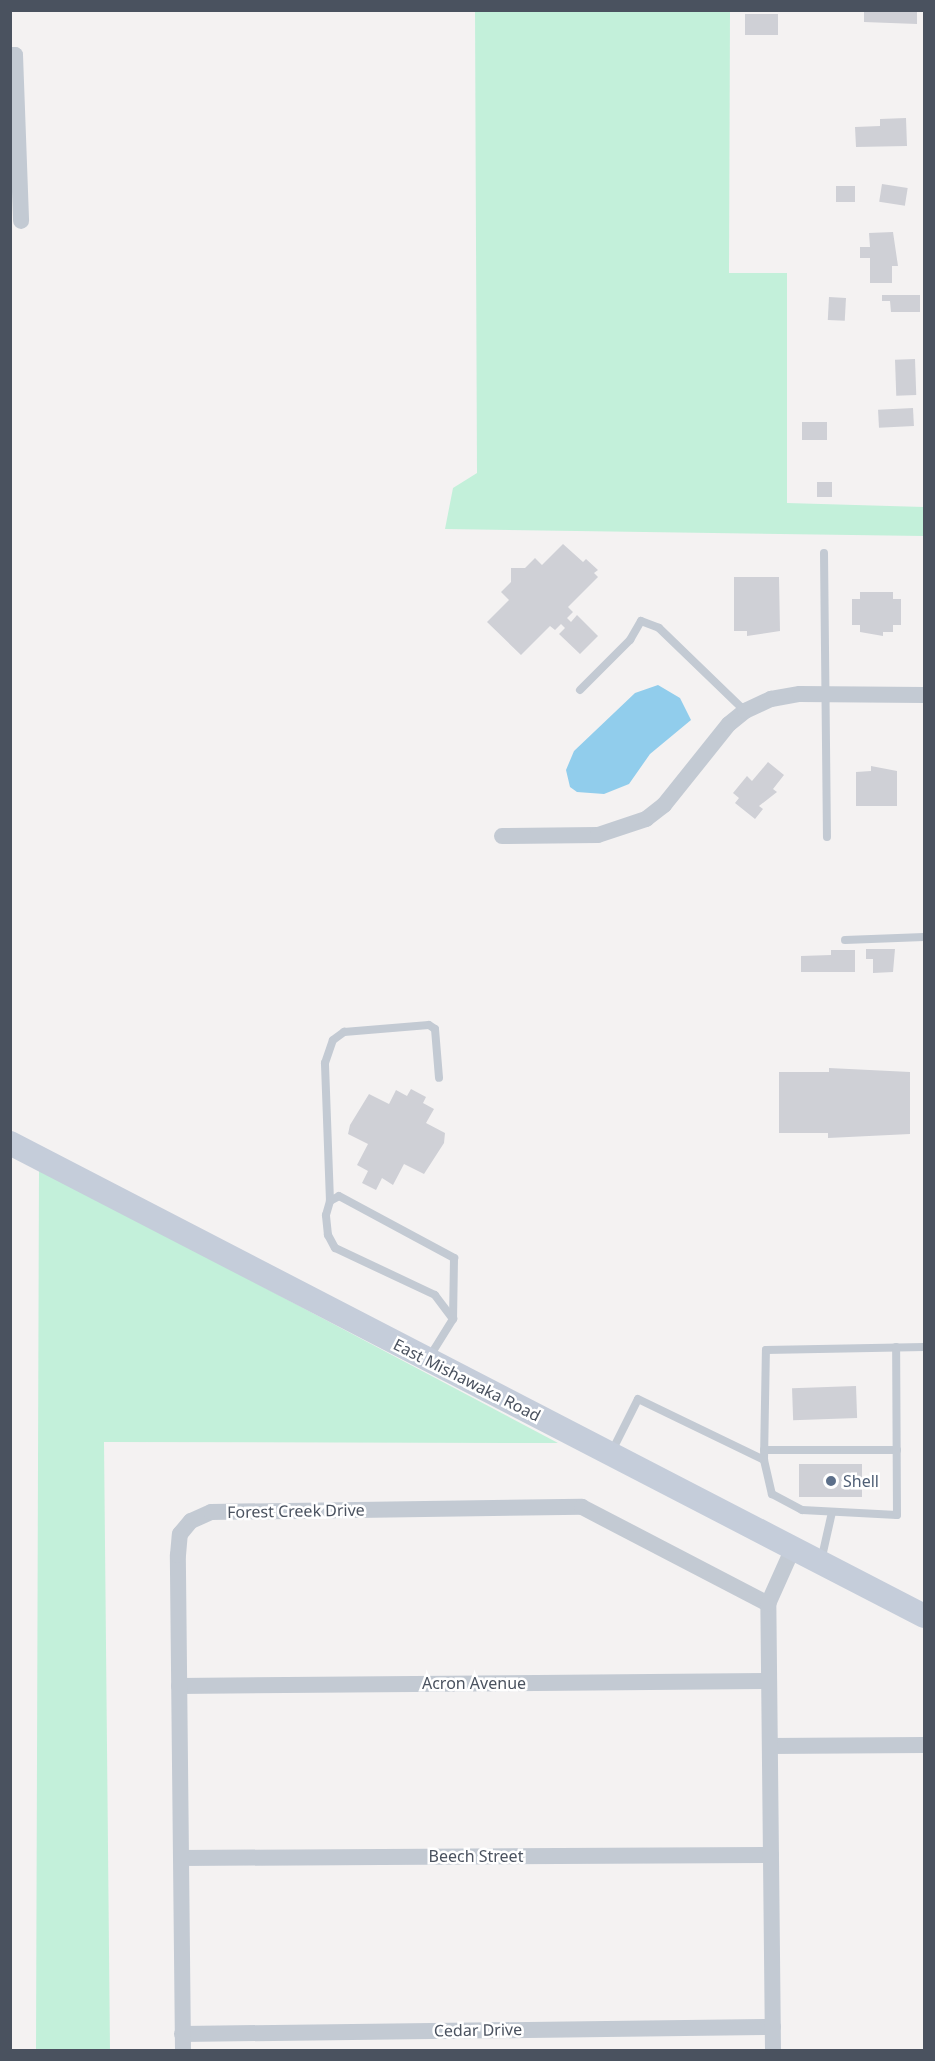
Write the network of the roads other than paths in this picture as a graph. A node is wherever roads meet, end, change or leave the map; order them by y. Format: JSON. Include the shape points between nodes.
{"nodes":[{"id":1,"x":13,"y":55,"type":"edge"},
{"id":2,"x":21,"y":221,"type":"dead end"},
{"id":3,"x":824,"y":553,"type":"dead end"},
{"id":4,"x":580,"y":690,"type":"dead end"},
{"id":5,"x":824,"y":695,"type":"junction"},
{"id":6,"x":924,"y":695,"type":"edge"},
{"id":7,"x":745,"y":711,"type":"junction"},
{"id":8,"x":502,"y":836,"type":"dead end"},
{"id":9,"x":827,"y":837,"type":"dead end"},
{"id":10,"x":924,"y":937,"type":"edge"},
{"id":11,"x":845,"y":940,"type":"dead end"},
{"id":12,"x":439,"y":1078,"type":"dead end"},
{"id":13,"x":10,"y":1143,"type":"edge"},
{"id":14,"x":330,"y":1201,"type":"junction"},
{"id":15,"x":453,"y":1319,"type":"junction"},
{"id":16,"x":896,"y":1347,"type":"junction"},
{"id":17,"x":924,"y":1347,"type":"edge"},
{"id":18,"x":428,"y":1359,"type":"junction"},
{"id":19,"x":764,"y":1450,"type":"junction"},
{"id":20,"x":897,"y":1450,"type":"junction"},
{"id":21,"x":610,"y":1454,"type":"junction"},
{"id":22,"x":764,"y":1460,"type":"junction"},
{"id":23,"x":832,"y":1512,"type":"junction"},
{"id":24,"x":793,"y":1548,"type":"junction"},
{"id":25,"x":820,"y":1562,"type":"junction"},
{"id":26,"x":768,"y":1604,"type":"junction"},
{"id":27,"x":924,"y":1616,"type":"edge"},
{"id":28,"x":769,"y":1681,"type":"junction"},
{"id":29,"x":179,"y":1686,"type":"junction"},
{"id":30,"x":924,"y":1744,"type":"edge"},
{"id":31,"x":770,"y":1746,"type":"junction"},
{"id":32,"x":771,"y":1855,"type":"junction"},
{"id":33,"x":181,"y":1858,"type":"junction"},
{"id":34,"x":773,"y":2027,"type":"junction"},
{"id":35,"x":183,"y":2042,"type":"edge"},
{"id":36,"x":773,"y":2050,"type":"edge"}],
"edges":[{"from":1,"to":2,"type":"street"},
{"from":3,"to":5,"type":"lane"},
{"from":4,"to":7,"type":"lane","via":[[630,640],[641,621],[659,628]]},
{"from":5,"to":6,"type":"street"},
{"from":5,"to":7,"type":"street","via":[[771,699]]},
{"from":5,"to":9,"type":"lane"},
{"from":7,"to":8,"type":"street","via":[[729,724],[664,805],[646,819],[598,835]]},
{"from":10,"to":11,"type":"lane"},
{"from":12,"to":14,"type":"lane","via":[[435,1029],[429,1025],[344,1032],[333,1040],[325,1063]]},
{"from":13,"to":18,"type":"main road","name":"East Mishawaka Road"},
{"from":14,"to":15,"type":"lane","via":[[326,1215],[328,1235],[335,1248],[435,1295]]},
{"from":14,"to":15,"type":"lane","via":[[339,1196],[453,1258]]},
{"from":15,"to":18,"type":"lane"},
{"from":16,"to":17,"type":"lane"},
{"from":16,"to":19,"type":"lane","via":[[766,1350]]},
{"from":16,"to":20,"type":"lane"},
{"from":18,"to":21,"type":"main road","name":"East Mishawaka Road"},
{"from":19,"to":20,"type":"lane"},
{"from":19,"to":22,"type":"lane"},
{"from":20,"to":23,"type":"lane","via":[[897,1515]]},
{"from":21,"to":22,"type":"lane","via":[[638,1399]]},
{"from":21,"to":24,"type":"main road","name":"East Mishawaka Road"},
{"from":22,"to":23,"type":"lane","via":[[771,1494],[802,1510]]},
{"from":23,"to":25,"type":"lane"},
{"from":24,"to":25,"type":"main road","name":"East Mishawaka Road"},
{"from":24,"to":26,"type":"street"},
{"from":25,"to":27,"type":"main road","name":"East Mishawaka Road"},
{"from":26,"to":28,"type":"street"},
{"from":26,"to":29,"type":"street","name":"Forest Creek Drive","via":[[582,1507],[211,1512],[191,1521],[180,1534]]},
{"from":28,"to":29,"type":"street","name":"Acron Avenue"},
{"from":28,"to":31,"type":"street"},
{"from":29,"to":33,"type":"street","name":"Forest Creek Drive"},
{"from":30,"to":31,"type":"street"},
{"from":31,"to":32,"type":"street"},
{"from":32,"to":33,"type":"street","name":"Beech Street"},
{"from":32,"to":34,"type":"street"},
{"from":33,"to":35,"type":"street","name":"Forest Creek Drive"},
{"from":34,"to":35,"type":"street","name":"Cedar Drive"},
{"from":34,"to":36,"type":"street"}]}
